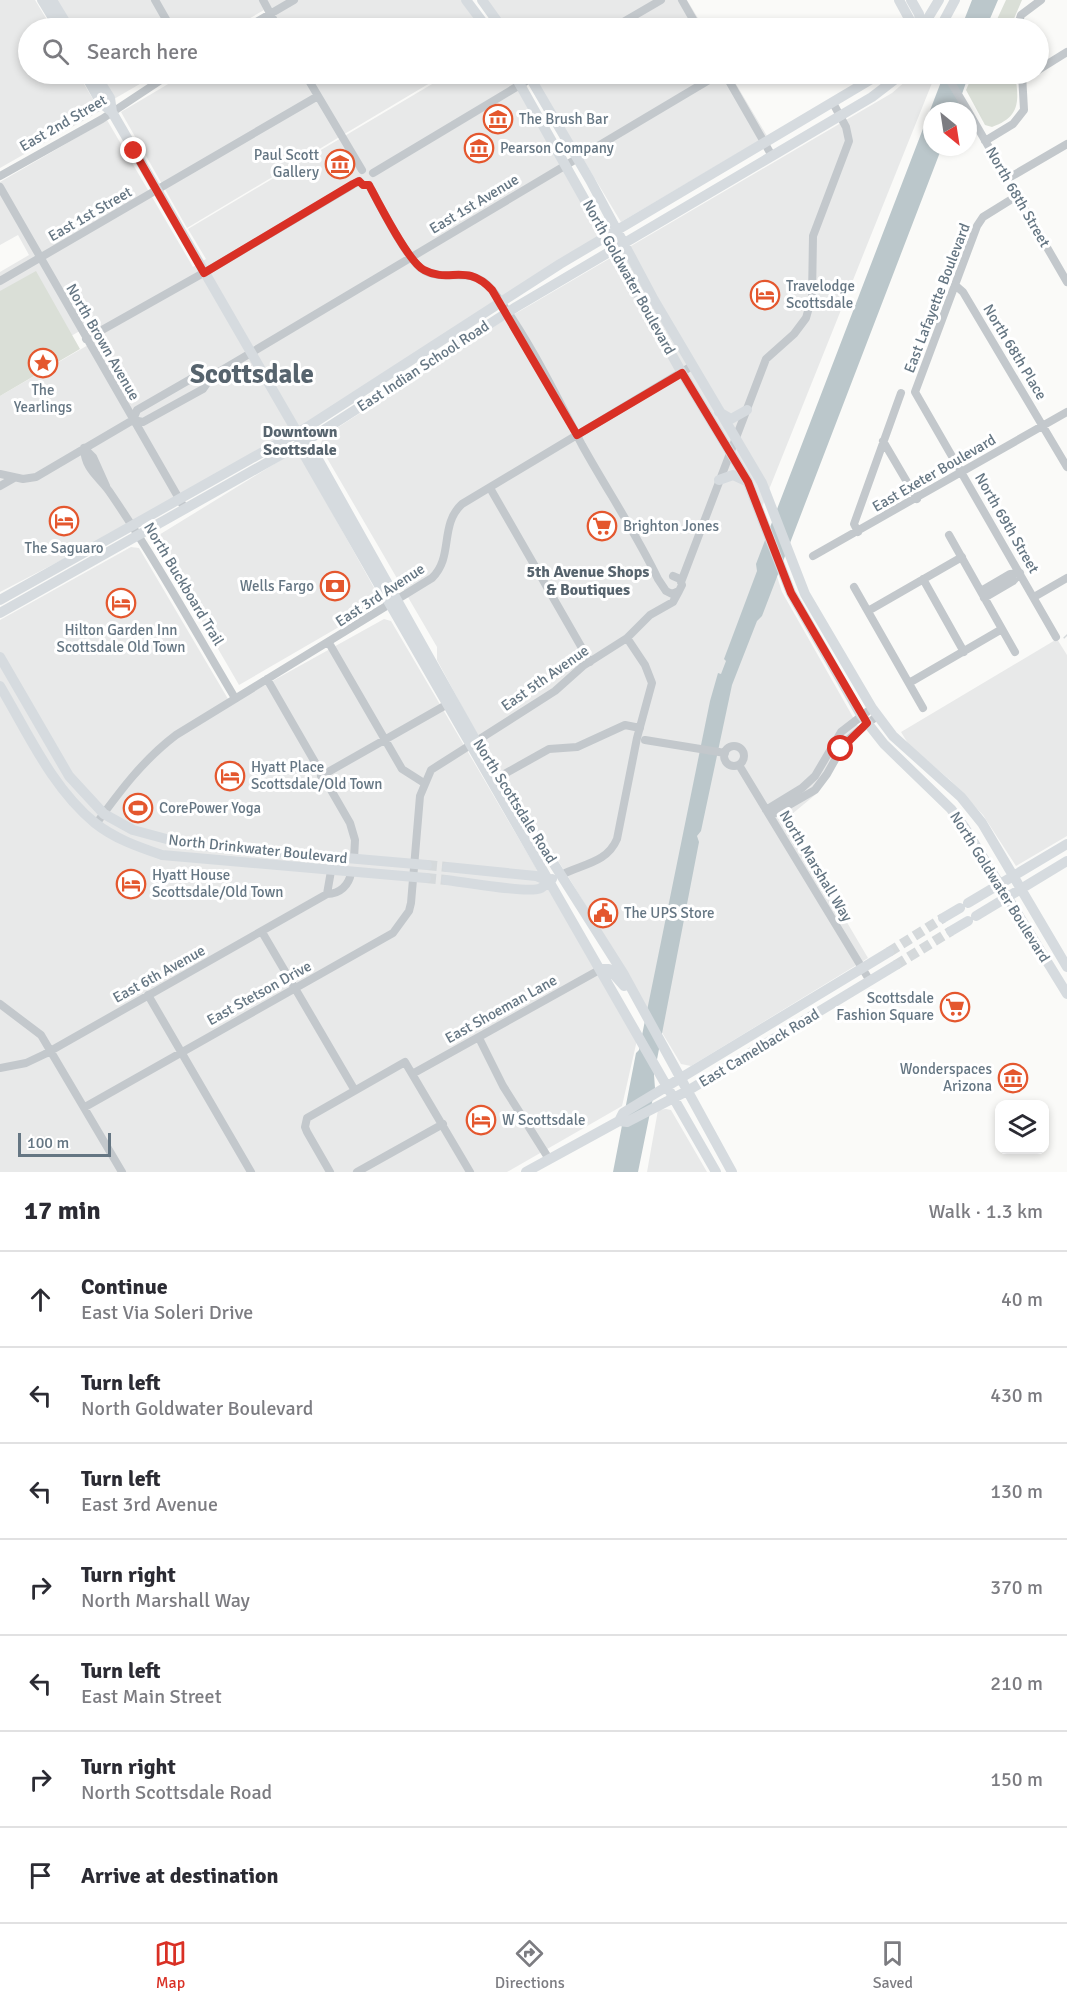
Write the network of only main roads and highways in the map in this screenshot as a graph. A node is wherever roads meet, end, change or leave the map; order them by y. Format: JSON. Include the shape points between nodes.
{"nodes":[{"id":1,"x":42,"y":0,"type":"edge"},
{"id":2,"x":52,"y":0,"type":"edge"},
{"id":3,"x":482,"y":0,"type":"edge"},
{"id":4,"x":899,"y":0,"type":"edge"},
{"id":5,"x":911,"y":0,"type":"edge"},
{"id":6,"x":939,"y":0,"type":"edge"},
{"id":7,"x":955,"y":0,"type":"edge"},
{"id":8,"x":471,"y":2,"type":"edge"},
{"id":9,"x":52,"y":18,"type":"edge"},
{"id":10,"x":63,"y":18,"type":"edge"},
{"id":11,"x":481,"y":18,"type":"edge"},
{"id":12,"x":495,"y":18,"type":"edge"},
{"id":13,"x":909,"y":18,"type":"edge"},
{"id":14,"x":920,"y":18,"type":"edge"},
{"id":15,"x":927,"y":18,"type":"edge"},
{"id":16,"x":945,"y":18,"type":"edge"},
{"id":17,"x":91,"y":84,"type":"edge"},
{"id":18,"x":101,"y":84,"type":"edge"},
{"id":19,"x":520,"y":84,"type":"edge"},
{"id":20,"x":537,"y":84,"type":"edge"},
{"id":21,"x":864,"y":84,"type":"edge"},
{"id":22,"x":889,"y":84,"type":"edge"},
{"id":23,"x":112,"y":112,"type":"junction"},
{"id":24,"x":617,"y":230,"type":"junction"},
{"id":25,"x":606,"y":237,"type":"junction"},
{"id":26,"x":624,"y":244,"type":"junction"},
{"id":27,"x":613,"y":250,"type":"junction"},
{"id":28,"x":504,"y":308,"type":"junction"},
{"id":29,"x":389,"y":382,"type":"junction"},
{"id":30,"x":747,"y":410,"type":"road end"},
{"id":31,"x":718,"y":411,"type":"junction"},
{"id":32,"x":297,"y":432,"type":"junction"},
{"id":33,"x":303,"y":442,"type":"junction"},
{"id":34,"x":719,"y":480,"type":"road end"},
{"id":35,"x":748,"y":482,"type":"junction"},
{"id":36,"x":0,"y":600,"type":"edge"},
{"id":37,"x":394,"y":603,"type":"junction"},
{"id":38,"x":0,"y":612,"type":"edge"},
{"id":39,"x":0,"y":657,"type":"edge"},
{"id":40,"x":0,"y":686,"type":"edge"},
{"id":41,"x":24,"y":727,"type":"junction"},
{"id":42,"x":473,"y":743,"type":"junction"},
{"id":43,"x":56,"y":753,"type":"junction"},
{"id":44,"x":1067,"y":844,"type":"edge"},
{"id":45,"x":1067,"y":861,"type":"edge"},
{"id":46,"x":427,"y":865,"type":"tunnel mouth"},
{"id":47,"x":447,"y":867,"type":"tunnel mouth"},
{"id":48,"x":561,"y":875,"type":"junction"},
{"id":49,"x":1014,"y":875,"type":"junction"},
{"id":50,"x":426,"y":878,"type":"tunnel mouth"},
{"id":51,"x":447,"y":880,"type":"tunnel mouth"},
{"id":52,"x":548,"y":882,"type":"junction"},
{"id":53,"x":1000,"y":884,"type":"junction"},
{"id":54,"x":1022,"y":889,"type":"junction"},
{"id":55,"x":1008,"y":897,"type":"junction"},
{"id":56,"x":943,"y":918,"type":"tunnel mouth"},
{"id":57,"x":951,"y":931,"type":"tunnel mouth"},
{"id":58,"x":889,"y":952,"type":"tunnel mouth"},
{"id":59,"x":896,"y":965,"type":"tunnel mouth"},
{"id":60,"x":1067,"y":967,"type":"edge"},
{"id":61,"x":601,"y":969,"type":"junction"},
{"id":62,"x":1066,"y":989,"type":"edge"},
{"id":63,"x":639,"y":1001,"type":"junction"},
{"id":64,"x":682,"y":1077,"type":"junction"},
{"id":65,"x":664,"y":1088,"type":"junction"},
{"id":66,"x":689,"y":1090,"type":"junction"},
{"id":67,"x":670,"y":1100,"type":"junction"},
{"id":68,"x":619,"y":1121,"type":"junction"},
{"id":69,"x":526,"y":1172,"type":"edge"},
{"id":70,"x":716,"y":1172,"type":"edge"},
{"id":71,"x":732,"y":1172,"type":"edge"}],
"edges":[{"from":1,"to":9,"type":"main road"},
{"from":2,"to":10,"type":"main road"},
{"from":3,"to":12,"type":"main road"},
{"from":4,"to":13,"type":"main road"},
{"from":5,"to":14,"type":"main road"},
{"from":6,"to":15,"type":"main road"},
{"from":7,"to":16,"type":"main road"},
{"from":8,"to":11,"type":"main road"},
{"from":17,"to":23,"type":"main road","name":"North Scottsdale Road","via":[[101,103]]},
{"from":18,"to":23,"type":"main road","name":"North Scottsdale Road","via":[[110,98]]},
{"from":19,"to":25,"type":"main road","name":"North Goldwater Boulevard"},
{"from":20,"to":24,"type":"main road","name":"North Goldwater Boulevard"},
{"from":21,"to":24,"type":"main road","name":"East Indian School Road"},
{"from":22,"to":26,"type":"main road","name":"East Indian School Road"},
{"from":23,"to":32,"type":"main road","name":"North Scottsdale Road"},
{"from":24,"to":25,"type":"main road","name":"East Indian School Road"},
{"from":24,"to":26,"type":"main road","name":"North Goldwater Boulevard"},
{"from":25,"to":27,"type":"main road","name":"North Goldwater Boulevard"},
{"from":25,"to":28,"type":"main road","name":"East Indian School Road"},
{"from":26,"to":27,"type":"main road","name":"East Indian School Road"},
{"from":26,"to":31,"type":"main road","name":"North Goldwater Boulevard"},
{"from":27,"to":28,"type":"main road","name":"East Indian School Road"},
{"from":27,"to":35,"type":"main road","name":"North Goldwater Boulevard"},
{"from":28,"to":29,"type":"main road","name":"East Indian School Road"},
{"from":29,"to":32,"type":"main road","name":"East Indian School Road"},
{"from":29,"to":33,"type":"main road","name":"East Indian School Road"},
{"from":30,"to":31,"type":"main road","via":[[731,418]]},
{"from":31,"to":49,"type":"main road","name":"North Goldwater Boulevard","via":[[762,483],[805,594],[875,712],[893,736],[961,797]]},
{"from":32,"to":33,"type":"main road","name":"North Scottsdale Road"},
{"from":32,"to":36,"type":"main road","name":"East Indian School Road"},
{"from":33,"to":37,"type":"main road","name":"North Scottsdale Road"},
{"from":33,"to":38,"type":"main road","name":"East Indian School Road"},
{"from":34,"to":35,"type":"main road","via":[[733,475]]},
{"from":35,"to":53,"type":"main road","name":"North Goldwater Boulevard","via":[[804,617],[864,719],[899,760],[951,809]]},
{"from":37,"to":42,"type":"main road","name":"North Scottsdale Road"},
{"from":37,"to":42,"type":"main road","name":"North Scottsdale Road","via":[[446,705]]},
{"from":39,"to":43,"type":"main road","name":"North Drinkwater Boulevard"},
{"from":40,"to":41,"type":"main road","name":"North Drinkwater Boulevard"},
{"from":41,"to":43,"type":"main road","via":[[32,728],[47,749]]},
{"from":41,"to":50,"type":"main road","name":"North Drinkwater Boulevard","via":[[60,785],[96,824],[131,844],[162,855]]},
{"from":42,"to":48,"type":"main road","name":"North Scottsdale Road"},
{"from":42,"to":52,"type":"main road","name":"North Scottsdale Road"},
{"from":43,"to":46,"type":"main road","name":"North Drinkwater Boulevard","via":[[69,776],[104,814],[133,831],[167,841]]},
{"from":44,"to":49,"type":"main road"},
{"from":45,"to":54,"type":"main road"},
{"from":47,"to":52,"type":"main road","via":[[536,876]]},
{"from":48,"to":52,"type":"main road"},
{"from":48,"to":63,"type":"main road","name":"North Scottsdale Road"},
{"from":49,"to":53,"type":"main road"},
{"from":49,"to":54,"type":"main road","name":"North Goldwater Boulevard"},
{"from":51,"to":52,"type":"main road","via":[[519,890],[541,888]]},
{"from":52,"to":61,"type":"main road","name":"North Scottsdale Road"},
{"from":53,"to":55,"type":"main road","name":"North Goldwater Boulevard"},
{"from":53,"to":56,"type":"main road"},
{"from":54,"to":55,"type":"main road"},
{"from":54,"to":60,"type":"main road","name":"North Goldwater Boulevard"},
{"from":55,"to":57,"type":"main road"},
{"from":55,"to":62,"type":"main road","name":"North Goldwater Boulevard","via":[[1045,956],[1050,957]]},
{"from":58,"to":64,"type":"main road","name":"East Camelback Road"},
{"from":59,"to":66,"type":"main road","name":"East Camelback Road"},
{"from":61,"to":63,"type":"main road","via":[[612,971]]},
{"from":61,"to":65,"type":"main road","name":"North Scottsdale Road","via":[[657,1067]]},
{"from":63,"to":64,"type":"main road","name":"North Scottsdale Road"},
{"from":64,"to":65,"type":"main road","name":"East Camelback Road"},
{"from":64,"to":66,"type":"main road","name":"North Scottsdale Road"},
{"from":65,"to":67,"type":"main road","name":"North Scottsdale Road"},
{"from":65,"to":68,"type":"main road","name":"East Camelback Road","via":[[623,1113]]},
{"from":66,"to":67,"type":"main road","name":"East Camelback Road"},
{"from":66,"to":71,"type":"main road","name":"North Scottsdale Road"},
{"from":67,"to":68,"type":"main road","name":"East Camelback Road","via":[[627,1122]]},
{"from":67,"to":70,"type":"main road","name":"North Scottsdale Road"},
{"from":68,"to":69,"type":"main road","name":"East Camelback Road"}]}
